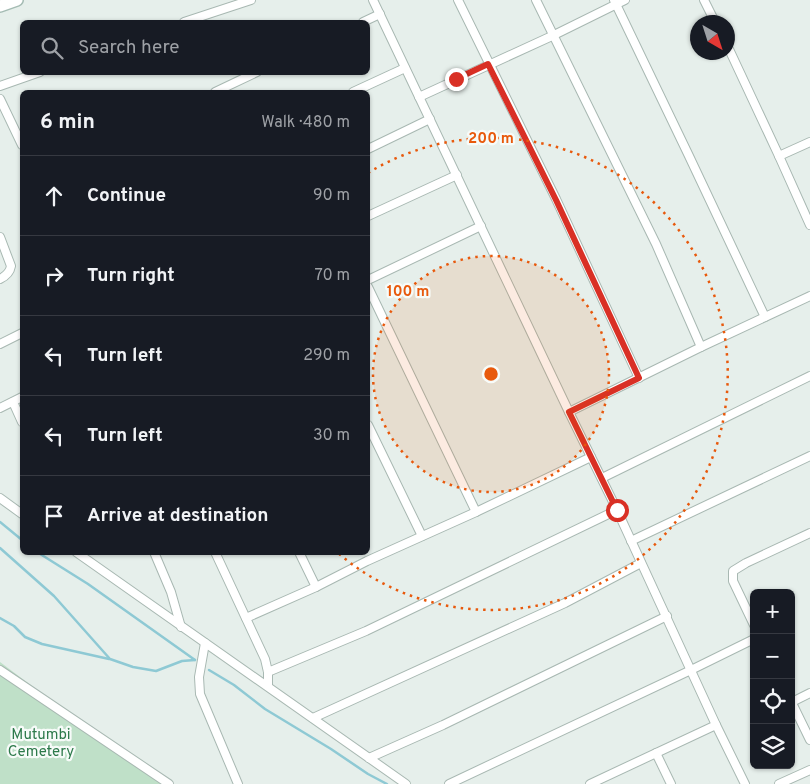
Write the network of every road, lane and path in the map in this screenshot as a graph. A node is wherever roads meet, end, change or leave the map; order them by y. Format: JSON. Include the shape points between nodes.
{"nodes":[{"id":1,"x":17,"y":0,"type":"edge"},
{"id":2,"x":251,"y":0,"type":"edge"},
{"id":3,"x":373,"y":0,"type":"edge"},
{"id":4,"x":458,"y":0,"type":"edge"},
{"id":5,"x":536,"y":0,"type":"edge"},
{"id":6,"x":625,"y":0,"type":"edge"},
{"id":7,"x":704,"y":0,"type":"edge"},
{"id":8,"x":615,"y":2,"type":"edge"},
{"id":9,"x":0,"y":6,"type":"edge"},
{"id":10,"x":380,"y":14,"type":"junction"},
{"id":11,"x":712,"y":15,"type":"edge"},
{"id":12,"x":190,"y":20,"type":"edge"},
{"id":13,"x":367,"y":20,"type":"edge"},
{"id":14,"x":552,"y":36,"type":"junction"},
{"id":15,"x":734,"y":60,"type":"edge"},
{"id":16,"x":488,"y":64,"type":"junction"},
{"id":17,"x":405,"y":68,"type":"junction"},
{"id":18,"x":31,"y":75,"type":"edge"},
{"id":19,"x":251,"y":75,"type":"edge"},
{"id":20,"x":0,"y":86,"type":"edge"},
{"id":21,"x":219,"y":90,"type":"edge"},
{"id":22,"x":357,"y":90,"type":"edge"},
{"id":23,"x":419,"y":97,"type":"junction"},
{"id":24,"x":0,"y":99,"type":"edge"},
{"id":25,"x":430,"y":119,"type":"junction"},
{"id":26,"x":20,"y":141,"type":"edge"},
{"id":27,"x":810,"y":142,"type":"edge"},
{"id":28,"x":370,"y":148,"type":"edge"},
{"id":29,"x":779,"y":156,"type":"junction"},
{"id":30,"x":457,"y":175,"type":"junction"},
{"id":31,"x":370,"y":215,"type":"edge"},
{"id":32,"x":809,"y":221,"type":"edge"},
{"id":33,"x":481,"y":226,"type":"junction"},
{"id":34,"x":0,"y":238,"type":"edge"},
{"id":35,"x":0,"y":279,"type":"edge"},
{"id":36,"x":370,"y":279,"type":"edge"},
{"id":37,"x":370,"y":291,"type":"edge"},
{"id":38,"x":810,"y":296,"type":"edge"},
{"id":39,"x":765,"y":317,"type":"junction"},
{"id":40,"x":20,"y":334,"type":"edge"},
{"id":41,"x":0,"y":344,"type":"edge"},
{"id":42,"x":701,"y":347,"type":"junction"},
{"id":43,"x":810,"y":376,"type":"edge"},
{"id":44,"x":639,"y":378,"type":"junction"},
{"id":45,"x":20,"y":398,"type":"edge"},
{"id":46,"x":13,"y":402,"type":"junction"},
{"id":47,"x":0,"y":408,"type":"edge"},
{"id":48,"x":569,"y":412,"type":"junction"},
{"id":49,"x":20,"y":418,"type":"edge"},
{"id":50,"x":370,"y":429,"type":"edge"},
{"id":51,"x":810,"y":456,"type":"edge"},
{"id":52,"x":591,"y":457,"type":"junction"},
{"id":53,"x":602,"y":478,"type":"junction"},
{"id":54,"x":0,"y":498,"type":"edge"},
{"id":55,"x":617,"y":510,"type":"junction"},
{"id":56,"x":476,"y":512,"type":"junction"},
{"id":57,"x":20,"y":513,"type":"edge"},
{"id":58,"x":810,"y":533,"type":"edge"},
{"id":59,"x":422,"y":536,"type":"junction"},
{"id":60,"x":631,"y":541,"type":"junction"},
{"id":61,"x":80,"y":555,"type":"edge"},
{"id":62,"x":155,"y":555,"type":"edge"},
{"id":63,"x":216,"y":555,"type":"edge"},
{"id":64,"x":300,"y":555,"type":"edge"},
{"id":65,"x":364,"y":555,"type":"edge"},
{"id":66,"x":367,"y":561,"type":"junction"},
{"id":67,"x":641,"y":563,"type":"junction"},
{"id":68,"x":316,"y":587,"type":"junction"},
{"id":69,"x":667,"y":616,"type":"junction"},
{"id":70,"x":750,"y":617,"type":"edge"},
{"id":71,"x":246,"y":618,"type":"junction"},
{"id":72,"x":181,"y":627,"type":"junction"},
{"id":73,"x":750,"y":641,"type":"edge"},
{"id":74,"x":204,"y":643,"type":"junction"},
{"id":75,"x":0,"y":670,"type":"edge"},
{"id":76,"x":691,"y":670,"type":"junction"},
{"id":77,"x":268,"y":672,"type":"junction"},
{"id":78,"x":268,"y":686,"type":"junction"},
{"id":79,"x":810,"y":693,"type":"edge"},
{"id":80,"x":795,"y":700,"type":"edge"},
{"id":81,"x":795,"y":710,"type":"edge"},
{"id":82,"x":313,"y":718,"type":"junction"},
{"id":83,"x":716,"y":725,"type":"junction"},
{"id":84,"x":810,"y":740,"type":"edge"},
{"id":85,"x":656,"y":753,"type":"junction"},
{"id":86,"x":369,"y":758,"type":"junction"},
{"id":87,"x":810,"y":770,"type":"edge"},
{"id":88,"x":599,"y":782,"type":"edge"},
{"id":89,"x":168,"y":784,"type":"edge"},
{"id":90,"x":238,"y":784,"type":"edge"},
{"id":91,"x":406,"y":784,"type":"edge"},
{"id":92,"x":449,"y":784,"type":"edge"},
{"id":93,"x":590,"y":784,"type":"edge"},
{"id":94,"x":671,"y":784,"type":"edge"},
{"id":95,"x":745,"y":784,"type":"edge"},
{"id":96,"x":779,"y":784,"type":"edge"}],
"edges":[{"from":1,"to":9,"type":"main road"},
{"from":2,"to":12,"type":"street"},
{"from":3,"to":10,"type":"street"},
{"from":4,"to":16,"type":"street"},
{"from":5,"to":14,"type":"street"},
{"from":6,"to":8,"type":"street"},
{"from":7,"to":11,"type":"street"},
{"from":8,"to":14,"type":"street"},
{"from":8,"to":39,"type":"street"},
{"from":10,"to":13,"type":"street"},
{"from":10,"to":17,"type":"street"},
{"from":14,"to":16,"type":"street"},
{"from":14,"to":42,"type":"street","via":[[656,244]]},
{"from":15,"to":29,"type":"street"},
{"from":16,"to":23,"type":"street"},
{"from":16,"to":44,"type":"street"},
{"from":17,"to":22,"type":"street"},
{"from":17,"to":23,"type":"street"},
{"from":18,"to":20,"type":"street"},
{"from":19,"to":21,"type":"street"},
{"from":23,"to":25,"type":"street"},
{"from":24,"to":26,"type":"street"},
{"from":25,"to":28,"type":"street"},
{"from":25,"to":30,"type":"street"},
{"from":27,"to":29,"type":"street"},
{"from":29,"to":32,"type":"street"},
{"from":30,"to":31,"type":"street"},
{"from":30,"to":33,"type":"street"},
{"from":33,"to":36,"type":"street"},
{"from":33,"to":48,"type":"street"},
{"from":34,"to":35,"type":"street","via":[[11,266]]},
{"from":37,"to":56,"type":"street"},
{"from":38,"to":39,"type":"street"},
{"from":39,"to":42,"type":"street"},
{"from":40,"to":41,"type":"street"},
{"from":42,"to":44,"type":"street"},
{"from":43,"to":53,"type":"street"},
{"from":44,"to":48,"type":"street"},
{"from":45,"to":46,"type":"street"},
{"from":46,"to":47,"type":"street"},
{"from":46,"to":49,"type":"street"},
{"from":48,"to":52,"type":"street"},
{"from":50,"to":59,"type":"street"},
{"from":51,"to":60,"type":"street"},
{"from":52,"to":53,"type":"street"},
{"from":52,"to":56,"type":"street"},
{"from":53,"to":55,"type":"street"},
{"from":54,"to":57,"type":"street"},
{"from":55,"to":60,"type":"street"},
{"from":55,"to":77,"type":"street","via":[[366,631]]},
{"from":56,"to":59,"type":"street"},
{"from":58,"to":70,"type":"street","via":[[733,571],[733,581]]},
{"from":59,"to":66,"type":"street"},
{"from":60,"to":67,"type":"street"},
{"from":61,"to":72,"type":"street"},
{"from":62,"to":72,"type":"street"},
{"from":63,"to":71,"type":"street"},
{"from":64,"to":68,"type":"street"},
{"from":65,"to":66,"type":"street"},
{"from":66,"to":68,"type":"street"},
{"from":67,"to":69,"type":"street"},
{"from":67,"to":82,"type":"street","via":[[565,603]]},
{"from":68,"to":71,"type":"street"},
{"from":69,"to":76,"type":"street"},
{"from":69,"to":86,"type":"street"},
{"from":71,"to":77,"type":"street"},
{"from":72,"to":74,"type":"street"},
{"from":73,"to":76,"type":"street"},
{"from":74,"to":78,"type":"street"},
{"from":74,"to":90,"type":"street","via":[[200,694]]},
{"from":75,"to":89,"type":"street"},
{"from":76,"to":83,"type":"street"},
{"from":76,"to":92,"type":"street"},
{"from":77,"to":78,"type":"street"},
{"from":78,"to":82,"type":"street"},
{"from":79,"to":80,"type":"street"},
{"from":81,"to":84,"type":"street"},
{"from":82,"to":86,"type":"street"},
{"from":83,"to":85,"type":"street"},
{"from":83,"to":95,"type":"street"},
{"from":85,"to":88,"type":"street"},
{"from":85,"to":94,"type":"street"},
{"from":86,"to":91,"type":"street"},
{"from":87,"to":96,"type":"street"},
{"from":88,"to":93,"type":"street"}]}
